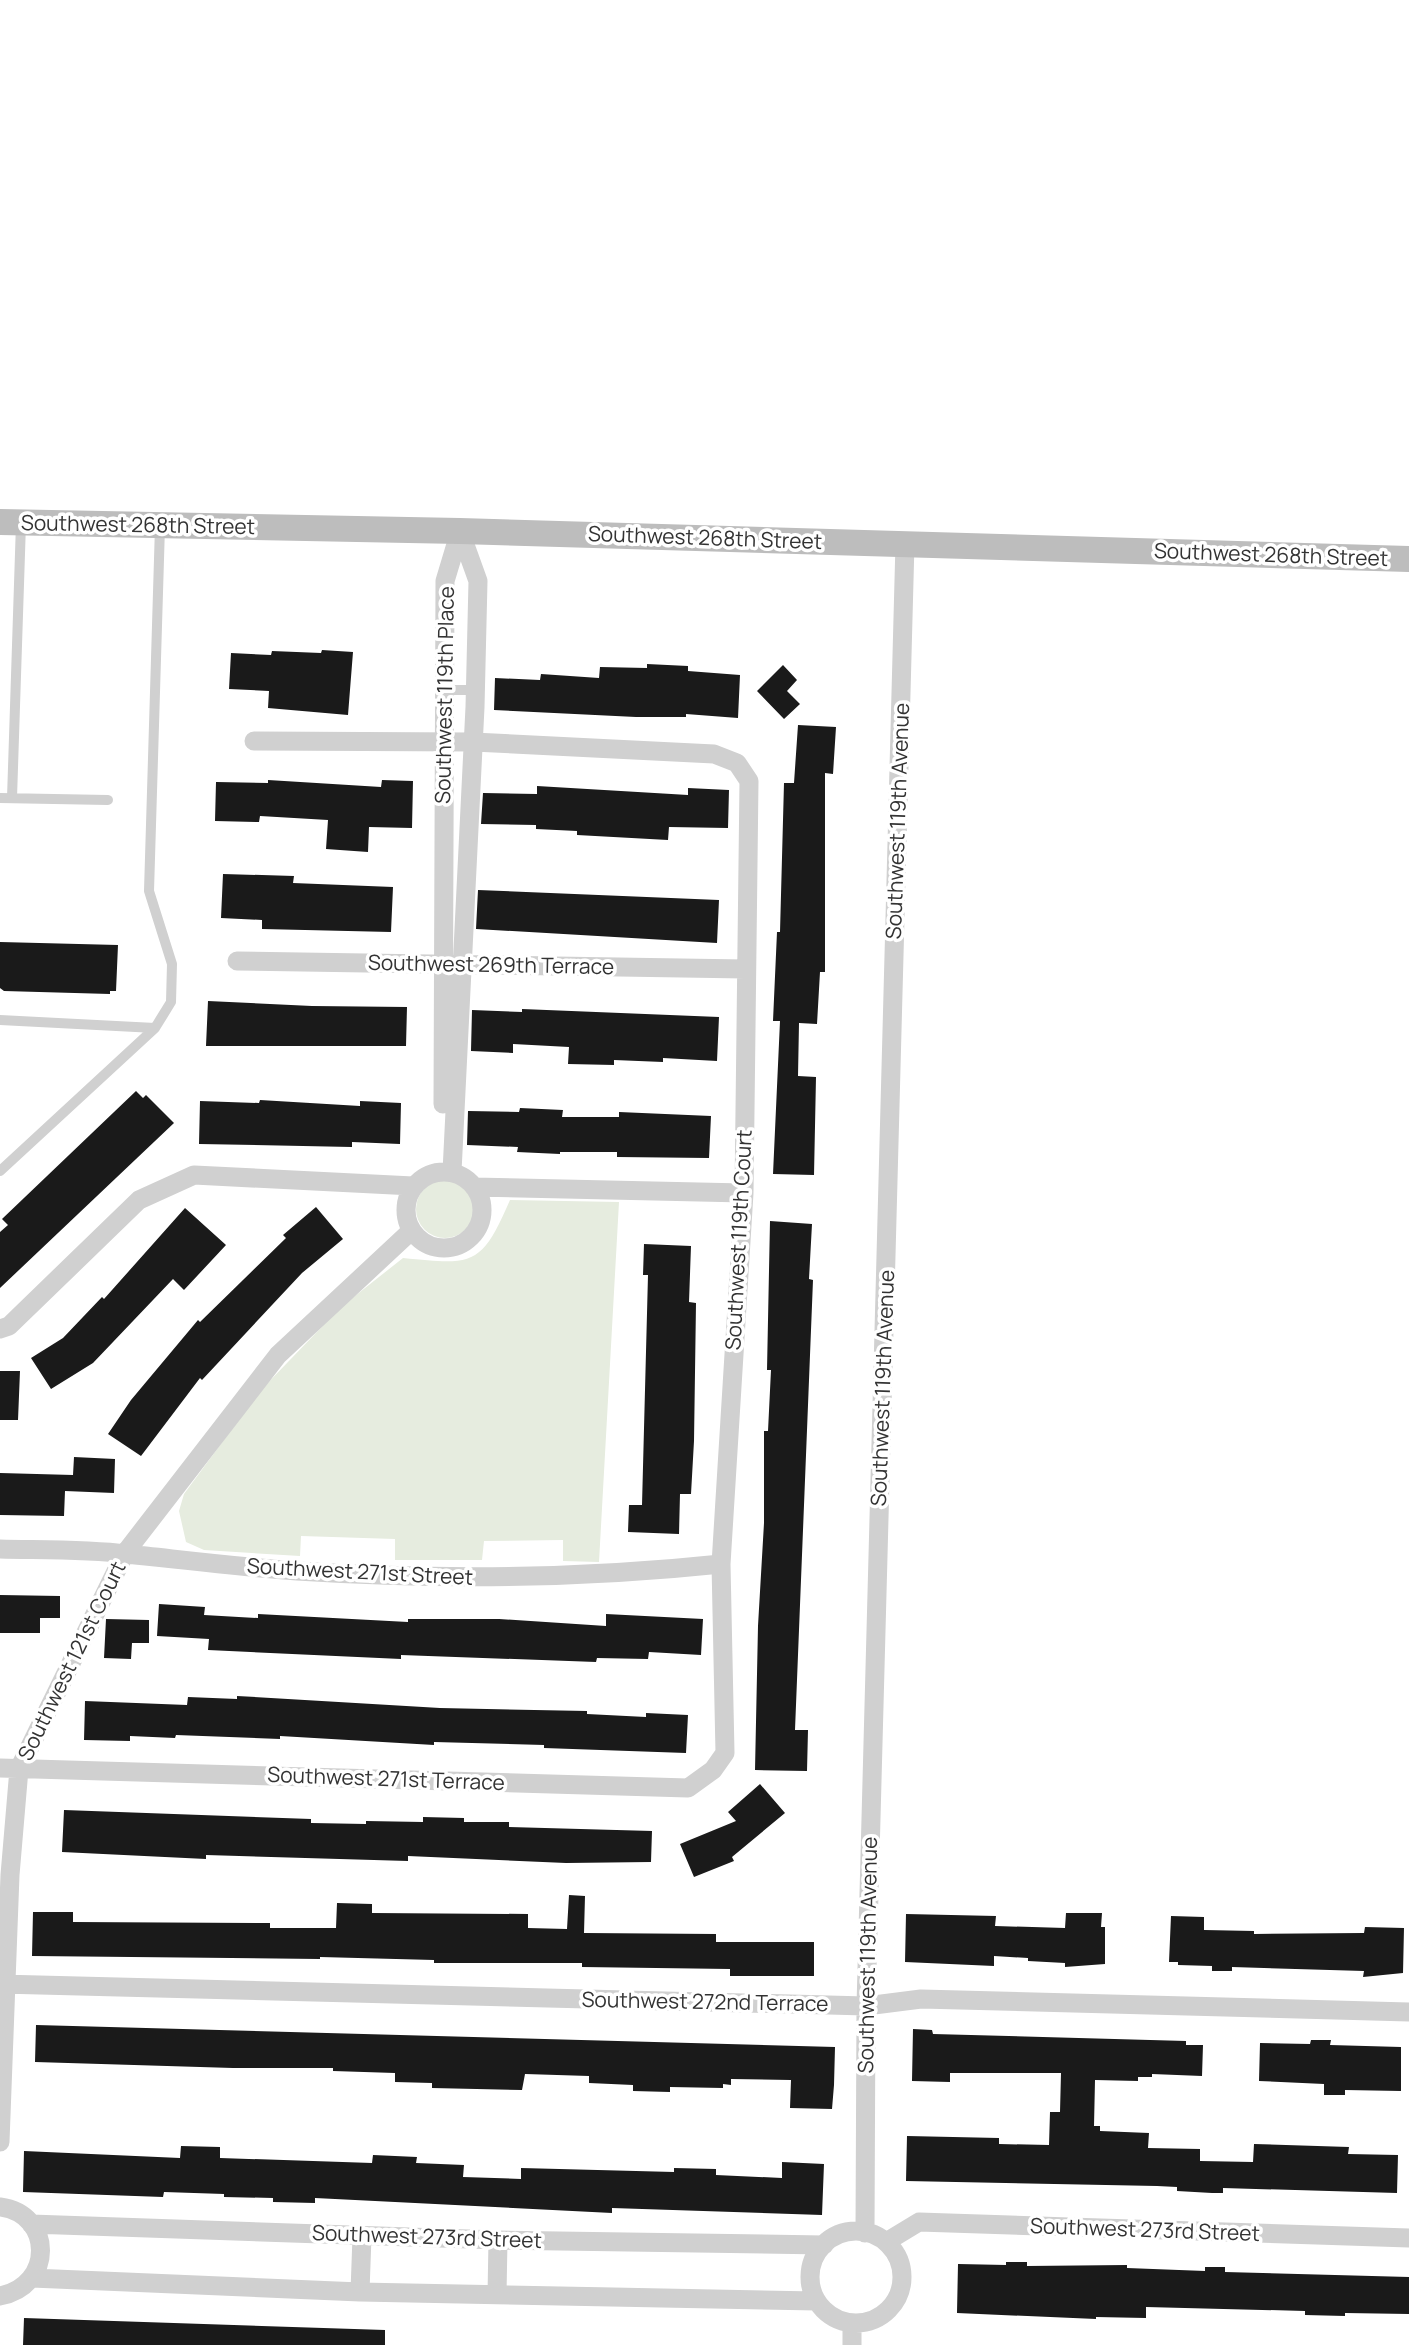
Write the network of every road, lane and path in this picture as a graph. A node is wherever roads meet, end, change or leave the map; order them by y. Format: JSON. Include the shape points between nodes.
{"nodes":[{"id":1,"x":10,"y":522,"type":"edge"},
{"id":2,"x":160,"y":525,"type":"junction"},
{"id":3,"x":460,"y":531,"type":"junction"},
{"id":4,"x":905,"y":543,"type":"junction"},
{"id":5,"x":1409,"y":559,"type":"edge"},
{"id":6,"x":443,"y":690,"type":"junction"},
{"id":7,"x":476,"y":690,"type":"junction"},
{"id":8,"x":254,"y":741,"type":"dead end"},
{"id":9,"x":443,"y":743,"type":"junction"},
{"id":10,"x":473,"y":743,"type":"junction"},
{"id":11,"x":0,"y":798,"type":"edge"},
{"id":12,"x":12,"y":798,"type":"junction"},
{"id":13,"x":108,"y":800,"type":"dead end"},
{"id":14,"x":237,"y":961,"type":"dead end"},
{"id":15,"x":451,"y":965,"type":"junction"},
{"id":16,"x":745,"y":969,"type":"junction"},
{"id":17,"x":0,"y":1020,"type":"edge"},
{"id":18,"x":155,"y":1028,"type":"junction"},
{"id":19,"x":0,"y":1171,"type":"edge"},
{"id":20,"x":446,"y":1172,"type":"junction"},
{"id":21,"x":413,"y":1186,"type":"junction"},
{"id":22,"x":474,"y":1187,"type":"junction"},
{"id":23,"x":744,"y":1193,"type":"junction"},
{"id":24,"x":411,"y":1231,"type":"junction"},
{"id":25,"x":0,"y":1329,"type":"edge"},
{"id":26,"x":0,"y":1549,"type":"edge"},
{"id":27,"x":125,"y":1553,"type":"junction"},
{"id":28,"x":721,"y":1564,"type":"junction"},
{"id":29,"x":724,"y":1720,"type":"joint"},
{"id":30,"x":9,"y":1768,"type":"edge"},
{"id":31,"x":3,"y":1984,"type":"edge"},
{"id":32,"x":866,"y":2006,"type":"junction"},
{"id":33,"x":1409,"y":2012,"type":"edge"},
{"id":34,"x":0,"y":2142,"type":"edge"},
{"id":35,"x":0,"y":2207,"type":"edge"},
{"id":36,"x":31,"y":2224,"type":"junction"},
{"id":37,"x":865,"y":2233,"type":"junction"},
{"id":38,"x":362,"y":2236,"type":"junction"},
{"id":39,"x":1409,"y":2238,"type":"edge"},
{"id":40,"x":498,"y":2240,"type":"junction"},
{"id":41,"x":886,"y":2242,"type":"junction"},
{"id":42,"x":824,"y":2245,"type":"junction"},
{"id":43,"x":32,"y":2278,"type":"junction"},
{"id":44,"x":360,"y":2292,"type":"junction"},
{"id":45,"x":497,"y":2295,"type":"junction"},
{"id":46,"x":0,"y":2296,"type":"edge"},
{"id":47,"x":817,"y":2301,"type":"junction"},
{"id":48,"x":852,"y":2323,"type":"junction"},
{"id":49,"x":852,"y":2345,"type":"edge"}],
"edges":[{"from":1,"to":2,"type":"main road","name":"Southwest 268th Street"},
{"from":1,"to":12,"type":"lane"},
{"from":2,"to":3,"type":"main road","name":"Southwest 268th Street"},
{"from":2,"to":18,"type":"lane","via":[[149,891],[173,964],[171,1002]]},
{"from":3,"to":4,"type":"main road","name":"Southwest 268th Street"},
{"from":3,"to":6,"type":"street","name":"Southwest 119th Place","via":[[445,581]]},
{"from":3,"to":7,"type":"street","name":"Southwest 119th Place","via":[[478,581]]},
{"from":4,"to":5,"type":"main road","name":"Southwest 268th Street"},
{"from":4,"to":32,"type":"street","name":"Southwest 119th Avenue"},
{"from":6,"to":7,"type":"lane"},
{"from":6,"to":9,"type":"street","name":"Southwest 119th Place"},
{"from":7,"to":10,"type":"street","name":"Southwest 119th Place"},
{"from":8,"to":9,"type":"street"},
{"from":9,"to":10,"type":"street"},
{"from":9,"to":15,"type":"street","name":"Southwest 119th Place"},
{"from":10,"to":15,"type":"street","name":"Southwest 119th Place"},
{"from":10,"to":16,"type":"street","name":"Southwest 119th Court","via":[[714,754],[737,763],[749,781]]},
{"from":11,"to":12,"type":"lane"},
{"from":12,"to":13,"type":"lane"},
{"from":14,"to":15,"type":"street","name":"Southwest 269th Terrace"},
{"from":15,"to":16,"type":"street","name":"Southwest 269th Terrace"},
{"from":15,"to":20,"type":"street","name":"Southwest 119th Place"},
{"from":16,"to":23,"type":"street","name":"Southwest 119th Court"},
{"from":17,"to":18,"type":"lane"},
{"from":18,"to":19,"type":"lane"},
{"from":20,"to":21,"type":"street","via":[[430,1174]]},
{"from":20,"to":22,"type":"street"},
{"from":21,"to":24,"type":"street","via":[[405,1208]]},
{"from":21,"to":25,"type":"street","via":[[194,1174],[139,1200],[9,1326]]},
{"from":22,"to":23,"type":"street"},
{"from":22,"to":24,"type":"street","via":[[480,1198],[480,1222],[466,1241],[455,1247],[430,1246]]},
{"from":23,"to":28,"type":"street","name":"Southwest 119th Court"},
{"from":24,"to":27,"type":"street","name":"Southwest 121st Court","via":[[278,1355]]},
{"from":26,"to":27,"type":"street","name":"Southwest 271st Street"},
{"from":27,"to":28,"type":"street","name":"Southwest 271st Street","via":[[201,1564],[464,1578]]},
{"from":27,"to":30,"type":"street","name":"Southwest 121st Court"},
{"from":28,"to":29,"type":"street","name":"Southwest 119th Court"},
{"from":29,"to":30,"type":"street","name":"Southwest 271st Terrace","via":[[724,1753],[713,1770],[688,1788]]},
{"from":30,"to":31,"type":"street","via":[[10,1875]]},
{"from":31,"to":32,"type":"street","name":"Southwest 272nd Terrace"},
{"from":31,"to":34,"type":"street"},
{"from":32,"to":33,"type":"street","name":"Southwest 272nd Terrace","via":[[921,1999]]},
{"from":32,"to":37,"type":"street","name":"Southwest 119th Avenue"},
{"from":35,"to":36,"type":"street","via":[[17,2211]]},
{"from":36,"to":38,"type":"street","name":"Southwest 273rd Street"},
{"from":36,"to":43,"type":"street","via":[[41,2247]]},
{"from":37,"to":41,"type":"street"},
{"from":37,"to":42,"type":"street","via":[[842,2233]]},
{"from":38,"to":40,"type":"street","name":"Southwest 273rd Street"},
{"from":38,"to":44,"type":"street"},
{"from":39,"to":41,"type":"street","name":"Southwest 273rd Street","via":[[919,2222]]},
{"from":40,"to":42,"type":"street","name":"Southwest 273rd Street"},
{"from":40,"to":45,"type":"street"},
{"from":41,"to":48,"type":"street","via":[[901,2267],[898,2297],[877,2318]]},
{"from":42,"to":47,"type":"street","via":[[811,2265]]},
{"from":43,"to":44,"type":"street"},
{"from":43,"to":46,"type":"street","via":[[18,2290]]},
{"from":44,"to":45,"type":"street"},
{"from":45,"to":47,"type":"street"},
{"from":47,"to":48,"type":"street","via":[[833,2317]]},
{"from":48,"to":49,"type":"street"}]}
